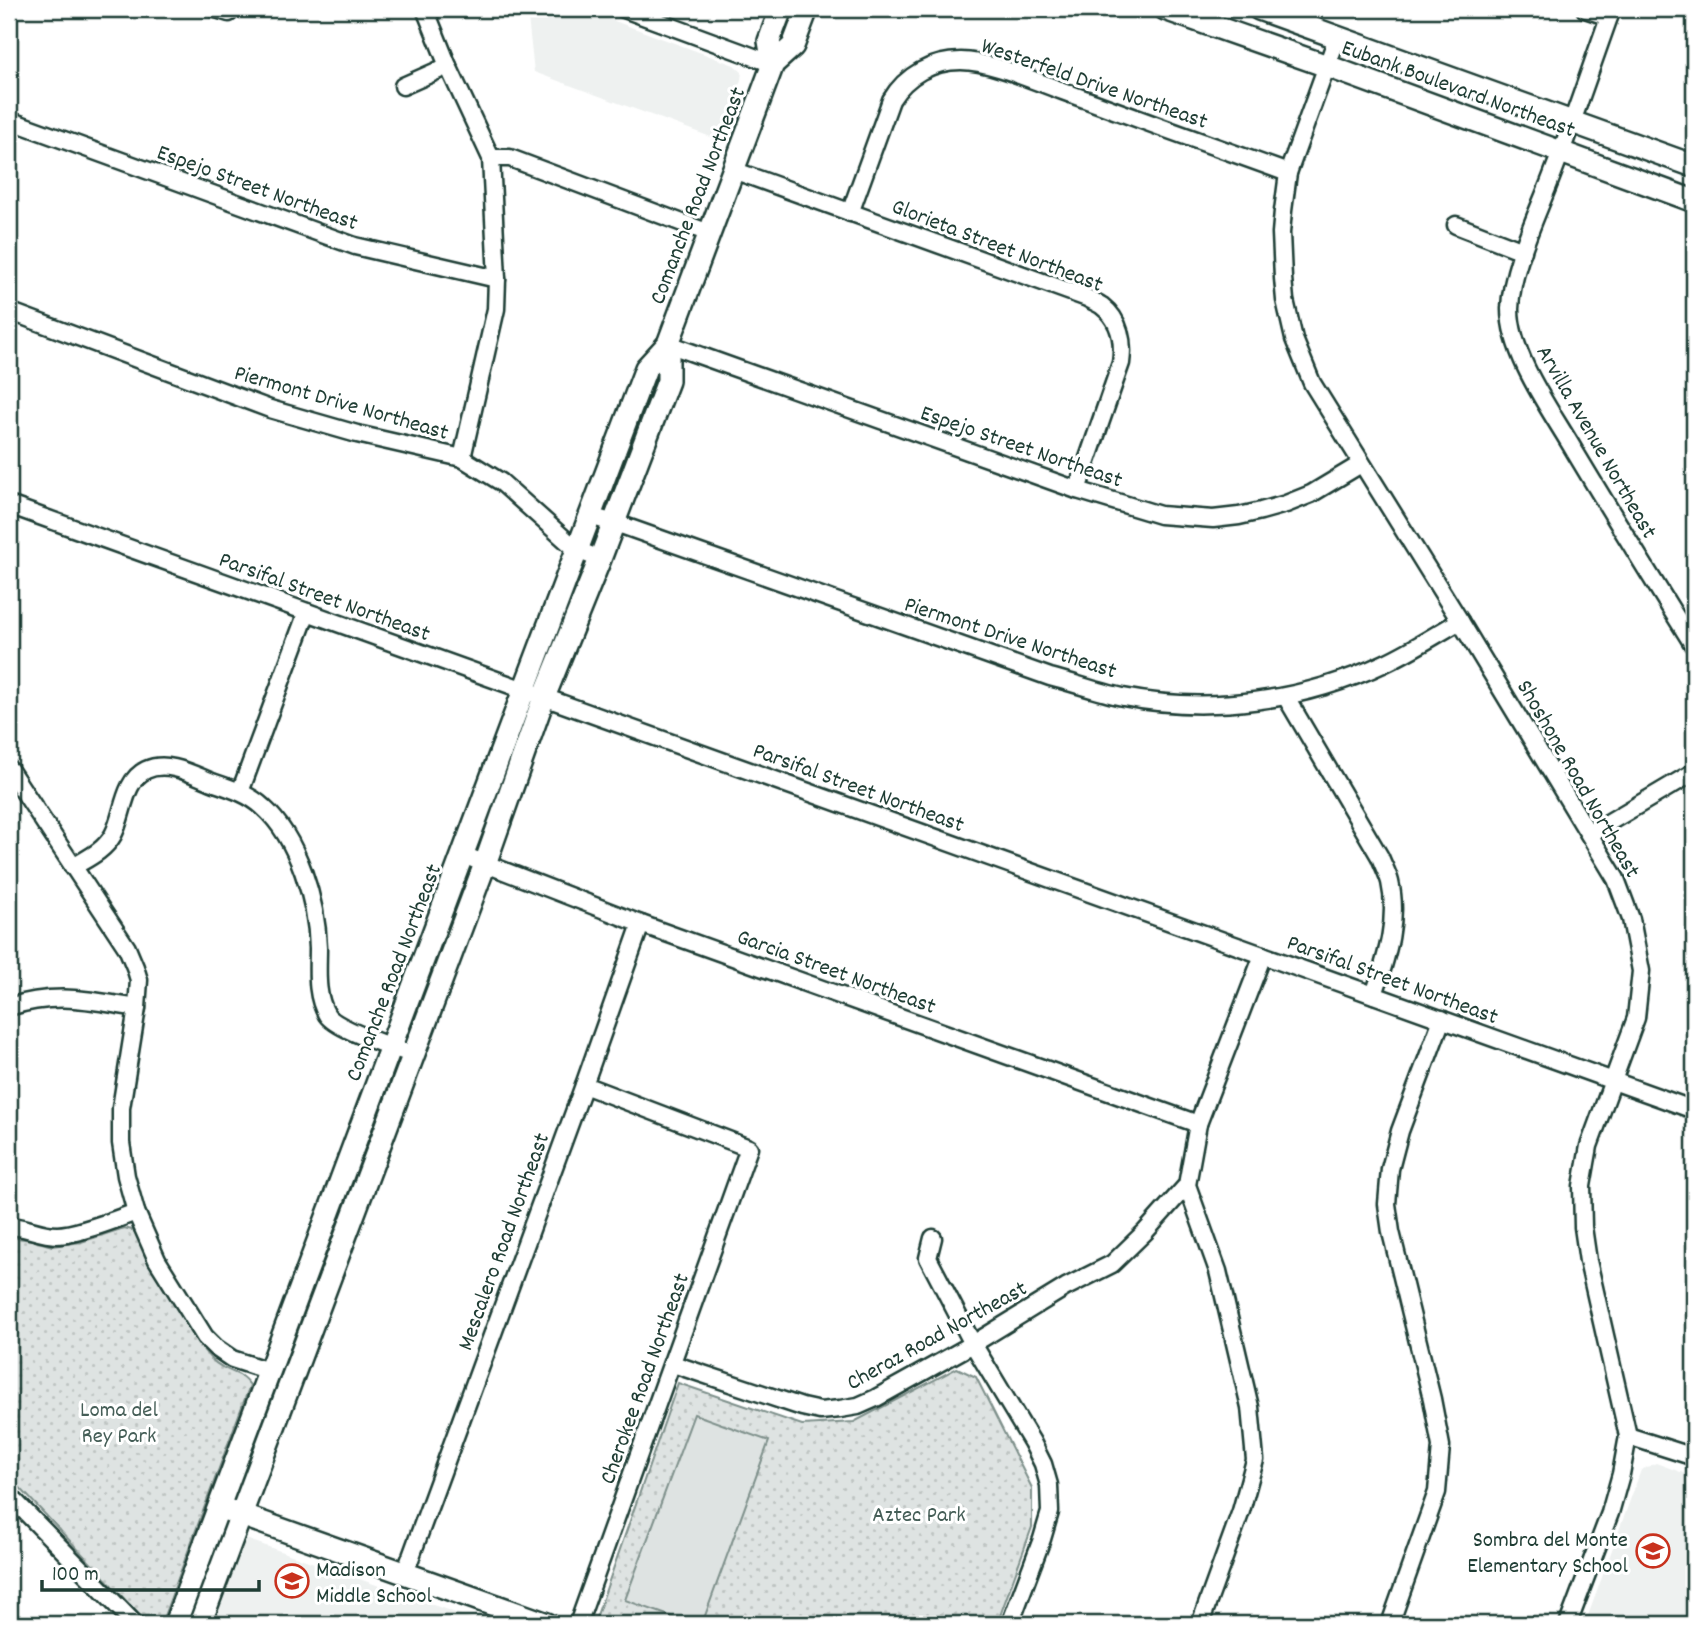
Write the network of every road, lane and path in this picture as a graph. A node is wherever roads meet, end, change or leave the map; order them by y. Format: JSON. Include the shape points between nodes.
{"nodes":[{"id":1,"x":216,"y":9,"type":"edge"},
{"id":2,"x":230,"y":9,"type":"edge"},
{"id":3,"x":425,"y":9,"type":"edge"},
{"id":4,"x":624,"y":9,"type":"edge"},
{"id":5,"x":781,"y":9,"type":"edge"},
{"id":6,"x":807,"y":9,"type":"edge"},
{"id":7,"x":1165,"y":9,"type":"edge"},
{"id":8,"x":1259,"y":9,"type":"edge"},
{"id":9,"x":1585,"y":9,"type":"edge"},
{"id":10,"x":1611,"y":13,"type":"edge"},
{"id":11,"x":1337,"y":38,"type":"junction"},
{"id":12,"x":773,"y":64,"type":"junction"},
{"id":13,"x":447,"y":66,"type":"junction"},
{"id":14,"x":1327,"y":66,"type":"junction"},
{"id":15,"x":403,"y":86,"type":"dead end"},
{"id":16,"x":9,"y":120,"type":"edge"},
{"id":17,"x":1572,"y":122,"type":"junction"},
{"id":18,"x":1561,"y":152,"type":"junction"},
{"id":19,"x":491,"y":158,"type":"junction"},
{"id":20,"x":1694,"y":166,"type":"edge"},
{"id":21,"x":733,"y":170,"type":"junction"},
{"id":22,"x":1288,"y":173,"type":"junction"},
{"id":23,"x":1694,"y":201,"type":"edge"},
{"id":24,"x":850,"y":212,"type":"junction"},
{"id":25,"x":1456,"y":225,"type":"dead end"},
{"id":26,"x":709,"y":233,"type":"junction"},
{"id":27,"x":1523,"y":251,"type":"junction"},
{"id":28,"x":498,"y":279,"type":"junction"},
{"id":29,"x":9,"y":311,"type":"edge"},
{"id":30,"x":668,"y":344,"type":"junction"},
{"id":31,"x":462,"y":458,"type":"junction"},
{"id":32,"x":1361,"y":464,"type":"junction"},
{"id":33,"x":1077,"y":490,"type":"junction"},
{"id":34,"x":9,"y":505,"type":"edge"},
{"id":35,"x":590,"y":516,"type":"junction"},
{"id":36,"x":613,"y":522,"type":"junction"},
{"id":37,"x":577,"y":550,"type":"junction"},
{"id":38,"x":600,"y":559,"type":"junction"},
{"id":39,"x":307,"y":612,"type":"junction"},
{"id":40,"x":1460,"y":621,"type":"junction"},
{"id":41,"x":1694,"y":646,"type":"edge"},
{"id":42,"x":534,"y":694,"type":"junction"},
{"id":43,"x":1286,"y":697,"type":"junction"},
{"id":44,"x":9,"y":769,"type":"edge"},
{"id":45,"x":1694,"y":772,"type":"edge"},
{"id":46,"x":240,"y":792,"type":"junction"},
{"id":47,"x":1589,"y":834,"type":"junction"},
{"id":48,"x":463,"y":855,"type":"junction"},
{"id":49,"x":485,"y":864,"type":"junction"},
{"id":50,"x":73,"y":867,"type":"junction"},
{"id":51,"x":641,"y":924,"type":"junction"},
{"id":52,"x":1263,"y":955,"type":"junction"},
{"id":53,"x":1374,"y":995,"type":"junction"},
{"id":54,"x":9,"y":1007,"type":"edge"},
{"id":55,"x":137,"y":1008,"type":"junction"},
{"id":56,"x":1442,"y":1019,"type":"junction"},
{"id":57,"x":392,"y":1046,"type":"junction"},
{"id":58,"x":413,"y":1055,"type":"junction"},
{"id":59,"x":1613,"y":1081,"type":"junction"},
{"id":60,"x":584,"y":1085,"type":"junction"},
{"id":61,"x":1694,"y":1110,"type":"edge"},
{"id":62,"x":1198,"y":1124,"type":"junction"},
{"id":63,"x":1187,"y":1185,"type":"junction"},
{"id":64,"x":136,"y":1212,"type":"junction"},
{"id":65,"x":9,"y":1226,"type":"edge"},
{"id":66,"x":933,"y":1238,"type":"dead end"},
{"id":67,"x":973,"y":1343,"type":"junction"},
{"id":68,"x":673,"y":1364,"type":"junction"},
{"id":69,"x":269,"y":1371,"type":"junction"},
{"id":70,"x":291,"y":1379,"type":"junction"},
{"id":71,"x":1628,"y":1436,"type":"junction"},
{"id":72,"x":1694,"y":1457,"type":"edge"},
{"id":73,"x":9,"y":1495,"type":"edge"},
{"id":74,"x":219,"y":1507,"type":"junction"},
{"id":75,"x":241,"y":1515,"type":"junction"},
{"id":76,"x":404,"y":1573,"type":"junction"},
{"id":77,"x":135,"y":1624,"type":"edge"},
{"id":78,"x":174,"y":1624,"type":"edge"},
{"id":79,"x":200,"y":1624,"type":"edge"},
{"id":80,"x":547,"y":1624,"type":"edge"},
{"id":81,"x":579,"y":1624,"type":"edge"},
{"id":82,"x":1010,"y":1624,"type":"edge"},
{"id":83,"x":1200,"y":1624,"type":"edge"},
{"id":84,"x":1390,"y":1624,"type":"edge"},
{"id":85,"x":1568,"y":1624,"type":"edge"}],
"edges":[{"from":1,"to":2,"type":"street","via":[[229,13]]},
{"from":3,"to":13,"type":"street"},
{"from":4,"to":12,"type":"street"},
{"from":5,"to":12,"type":"street","name":"Comanche Road Northeast","via":[[769,41]]},
{"from":6,"to":12,"type":"street","name":"Comanche Road Northeast","via":[[793,46]]},
{"from":7,"to":14,"type":"street","name":"Eubank Boulevard Northeast"},
{"from":8,"to":11,"type":"street","name":"Eubank Boulevard Northeast"},
{"from":9,"to":10,"type":"street"},
{"from":10,"to":17,"type":"street","name":"Arvilla Avenue Northeast"},
{"from":11,"to":14,"type":"street","name":"Shoshone Road Northeast"},
{"from":11,"to":17,"type":"street","name":"Eubank Boulevard Northeast"},
{"from":12,"to":21,"type":"street","name":"Comanche Road Northeast"},
{"from":13,"to":15,"type":"street"},
{"from":13,"to":19,"type":"street"},
{"from":14,"to":18,"type":"street","name":"Eubank Boulevard Northeast"},
{"from":14,"to":22,"type":"street","name":"Shoshone Road Northeast"},
{"from":16,"to":28,"type":"street","name":"Espejo Street Northeast","via":[[355,246]]},
{"from":17,"to":18,"type":"street","name":"Arvilla Avenue Northeast"},
{"from":17,"to":20,"type":"street","name":"Eubank Boulevard Northeast"},
{"from":18,"to":23,"type":"street","name":"Eubank Boulevard Northeast"},
{"from":18,"to":27,"type":"street","name":"Arvilla Avenue Northeast"},
{"from":19,"to":26,"type":"street","via":[[510,158]]},
{"from":19,"to":28,"type":"street"},
{"from":21,"to":24,"type":"street","name":"Glorieta Street Northeast"},
{"from":21,"to":26,"type":"street","name":"Comanche Road Northeast"},
{"from":22,"to":24,"type":"street","name":"Westerfeld Drive Northeast","via":[[1018,75],[971,61],[943,62],[923,69],[897,90]]},
{"from":22,"to":32,"type":"street","name":"Shoshone Road Northeast","via":[[1282,255],[1294,339],[1312,383]]},
{"from":24,"to":33,"type":"street","name":"Glorieta Street Northeast","via":[[1087,299],[1111,317],[1123,347],[1121,363]]},
{"from":25,"to":27,"type":"street"},
{"from":26,"to":30,"type":"street","name":"Comanche Road Northeast"},
{"from":27,"to":41,"type":"street","name":"Arvilla Avenue Northeast","via":[[1510,310],[1519,354]]},
{"from":28,"to":31,"type":"street","via":[[496,309]]},
{"from":29,"to":31,"type":"street","name":"Piermont Drive Northeast","via":[[270,409]]},
{"from":30,"to":33,"type":"street","name":"Espejo Street Northeast"},
{"from":30,"to":35,"type":"street","name":"Comanche Road Northeast","via":[[646,368]]},
{"from":30,"to":36,"type":"street","name":"Comanche Road Northeast","via":[[668,381]]},
{"from":31,"to":37,"type":"street","name":"Piermont Drive Northeast","via":[[501,482]]},
{"from":32,"to":33,"type":"street","name":"Espejo Street Northeast","via":[[1286,504],[1213,519],[1160,515]]},
{"from":32,"to":40,"type":"street","name":"Shoshone Road Northeast"},
{"from":34,"to":39,"type":"street","name":"Parsifal Street Northeast"},
{"from":35,"to":36,"type":"street","name":"Piermont Drive Northeast"},
{"from":35,"to":37,"type":"street","name":"Comanche Road Northeast"},
{"from":36,"to":38,"type":"street","name":"Comanche Road Northeast"},
{"from":36,"to":43,"type":"street","name":"Piermont Drive Northeast","via":[[1050,677],[1122,697],[1184,704]]},
{"from":37,"to":38,"type":"street","name":"Piermont Drive Northeast"},
{"from":37,"to":42,"type":"street","name":"Comanche Road Northeast"},
{"from":38,"to":42,"type":"street","name":"Comanche Road Northeast"},
{"from":39,"to":42,"type":"street","name":"Parsifal Street Northeast"},
{"from":39,"to":46,"type":"street"},
{"from":40,"to":43,"type":"street","name":"Piermont Drive Northeast","via":[[1386,663]]},
{"from":40,"to":47,"type":"street","name":"Shoshone Road Northeast"},
{"from":42,"to":48,"type":"street","name":"Comanche Road Northeast"},
{"from":42,"to":49,"type":"street","name":"Comanche Road Northeast"},
{"from":42,"to":52,"type":"street","name":"Parsifal Street Northeast"},
{"from":43,"to":53,"type":"street","via":[[1380,857],[1390,882],[1394,916]]},
{"from":44,"to":50,"type":"street"},
{"from":45,"to":47,"type":"street"},
{"from":46,"to":50,"type":"street","via":[[175,768],[161,765],[144,771],[131,785],[113,834],[102,850]]},
{"from":46,"to":57,"type":"street","via":[[263,807],[281,827],[301,866],[313,907],[320,999],[328,1017]]},
{"from":47,"to":59,"type":"street","name":"Shoshone Road Northeast","via":[[1616,879],[1631,919],[1641,971],[1636,1018]]},
{"from":48,"to":49,"type":"street","name":"Garcia Street Northeast"},
{"from":48,"to":57,"type":"street","name":"Comanche Road Northeast"},
{"from":49,"to":51,"type":"street","name":"Garcia Street Northeast"},
{"from":49,"to":58,"type":"street","name":"Comanche Road Northeast"},
{"from":50,"to":55,"type":"street","via":[[127,948],[139,981]]},
{"from":51,"to":60,"type":"street","name":"Mescalero Road Northeast"},
{"from":51,"to":62,"type":"street","name":"Garcia Street Northeast"},
{"from":52,"to":53,"type":"street","name":"Parsifal Street Northeast"},
{"from":52,"to":62,"type":"street"},
{"from":53,"to":56,"type":"street","name":"Parsifal Street Northeast"},
{"from":54,"to":55,"type":"street","via":[[34,999],[66,998]]},
{"from":55,"to":64,"type":"street","via":[[121,1108],[121,1143]]},
{"from":56,"to":59,"type":"street","name":"Parsifal Street Northeast"},
{"from":56,"to":84,"type":"street","via":[[1390,1169],[1387,1204],[1391,1232],[1441,1446],[1437,1492]]},
{"from":57,"to":58,"type":"street"},
{"from":57,"to":69,"type":"street","name":"Comanche Road Northeast"},
{"from":58,"to":70,"type":"street","name":"Comanche Road Northeast"},
{"from":59,"to":61,"type":"street","name":"Parsifal Street Northeast"},
{"from":59,"to":71,"type":"street","name":"Shoshone Road Northeast","via":[[1589,1146],[1582,1186],[1583,1227]]},
{"from":60,"to":68,"type":"street","name":"Cherokee Road Northeast","via":[[749,1148]]},
{"from":60,"to":76,"type":"street","name":"Mescalero Road Northeast"},
{"from":62,"to":63,"type":"street"},
{"from":63,"to":67,"type":"street","name":"Cheraz Road Northeast","via":[[1112,1264]]},
{"from":63,"to":83,"type":"street","via":[[1218,1271],[1250,1407],[1255,1460]]},
{"from":64,"to":65,"type":"street","via":[[60,1235]]},
{"from":64,"to":69,"type":"street","via":[[157,1260],[205,1336],[232,1359]]},
{"from":66,"to":67,"type":"street","via":[[928,1258]]},
{"from":67,"to":68,"type":"street","name":"Cheraz Road Northeast","via":[[876,1398],[830,1410],[802,1407]]},
{"from":67,"to":82,"type":"street","via":[[1032,1442],[1049,1485],[1050,1512]]},
{"from":68,"to":81,"type":"street","name":"Cherokee Road Northeast"},
{"from":69,"to":70,"type":"street"},
{"from":69,"to":74,"type":"street","name":"Comanche Road Northeast"},
{"from":70,"to":75,"type":"street","name":"Comanche Road Northeast"},
{"from":71,"to":72,"type":"street"},
{"from":71,"to":85,"type":"street","name":"Shoshone Road Northeast","via":[[1610,1513]]},
{"from":73,"to":77,"type":"street"},
{"from":74,"to":75,"type":"street"},
{"from":74,"to":78,"type":"street","name":"Comanche Road Northeast"},
{"from":75,"to":76,"type":"street"},
{"from":75,"to":79,"type":"street","name":"Comanche Road Northeast"},
{"from":76,"to":80,"type":"street"}]}
